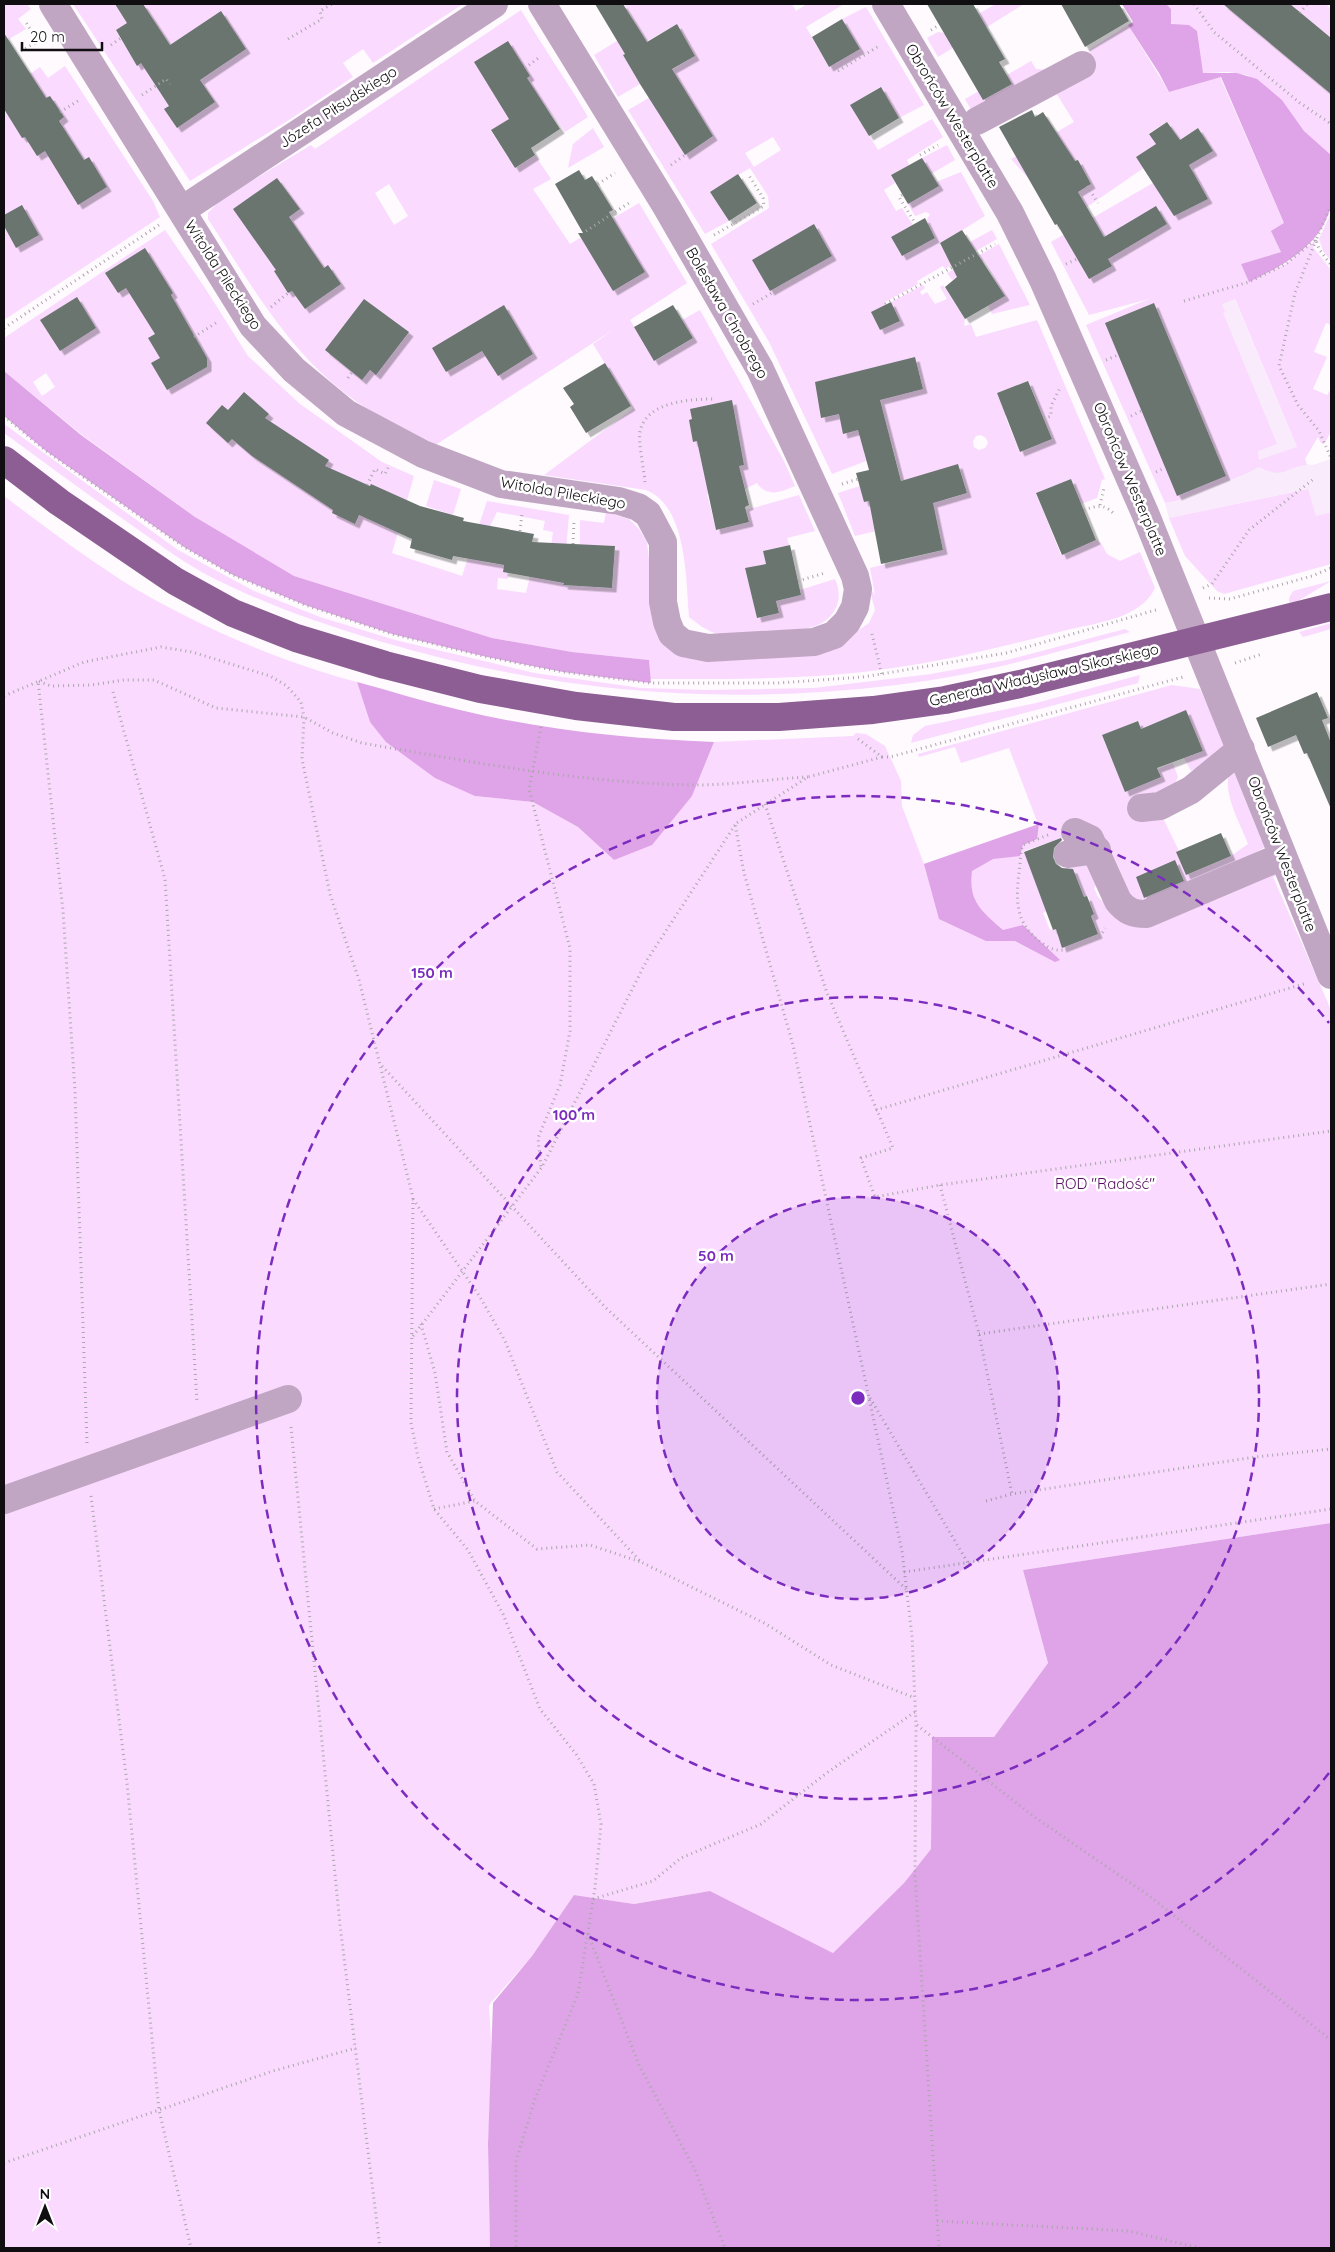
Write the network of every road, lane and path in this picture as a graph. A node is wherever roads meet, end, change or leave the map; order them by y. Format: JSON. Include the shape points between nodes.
{"nodes":[{"id":1,"x":52,"y":4,"type":"edge"},
{"id":2,"x":332,"y":4,"type":"edge"},
{"id":3,"x":494,"y":4,"type":"edge"},
{"id":4,"x":542,"y":4,"type":"edge"},
{"id":5,"x":886,"y":4,"type":"edge"},
{"id":6,"x":1194,"y":4,"type":"edge"},
{"id":7,"x":1307,"y":4,"type":"edge"},
{"id":8,"x":1300,"y":12,"type":"dead end"},
{"id":9,"x":25,"y":22,"type":"dead end"},
{"id":10,"x":288,"y":39,"type":"dead end"},
{"id":11,"x":886,"y":41,"type":"dead end"},
{"id":12,"x":22,"y":50,"type":"dead end"},
{"id":13,"x":547,"y":53,"type":"dead end"},
{"id":14,"x":1082,"y":65,"type":"dead end"},
{"id":15,"x":525,"y":68,"type":"dead end"},
{"id":16,"x":838,"y":72,"type":"dead end"},
{"id":17,"x":170,"y":84,"type":"dead end"},
{"id":18,"x":85,"y":97,"type":"dead end"},
{"id":19,"x":136,"y":99,"type":"dead end"},
{"id":20,"x":60,"y":112,"type":"dead end"},
{"id":21,"x":977,"y":121,"type":"dead end"},
{"id":22,"x":1331,"y":124,"type":"edge"},
{"id":23,"x":945,"y":141,"type":"dead end"},
{"id":24,"x":920,"y":155,"type":"dead end"},
{"id":25,"x":617,"y":172,"type":"dead end"},
{"id":26,"x":748,"y":174,"type":"dead end"},
{"id":27,"x":598,"y":184,"type":"dead end"},
{"id":28,"x":1087,"y":186,"type":"dead end"},
{"id":29,"x":902,"y":195,"type":"dead end"},
{"id":30,"x":640,"y":196,"type":"dead end"},
{"id":31,"x":1098,"y":203,"type":"dead end"},
{"id":32,"x":1331,"y":205,"type":"edge"},
{"id":33,"x":182,"y":210,"type":"junction"},
{"id":34,"x":916,"y":223,"type":"dead end"},
{"id":35,"x":586,"y":231,"type":"dead end"},
{"id":36,"x":708,"y":239,"type":"dead end"},
{"id":37,"x":1316,"y":240,"type":"junction"},
{"id":38,"x":998,"y":242,"type":"dead end"},
{"id":39,"x":1331,"y":264,"type":"edge"},
{"id":40,"x":800,"y":274,"type":"dead end"},
{"id":41,"x":288,"y":293,"type":"dead end"},
{"id":42,"x":1184,"y":301,"type":"dead end"},
{"id":43,"x":885,"y":304,"type":"dead end"},
{"id":44,"x":748,"y":307,"type":"dead end"},
{"id":45,"x":268,"y":309,"type":"dead end"},
{"id":46,"x":224,"y":318,"type":"dead end"},
{"id":47,"x":4,"y":328,"type":"edge"},
{"id":48,"x":194,"y":337,"type":"dead end"},
{"id":49,"x":1061,"y":384,"type":"dead end"},
{"id":50,"x":715,"y":399,"type":"dead end"},
{"id":51,"x":4,"y":416,"type":"edge"},
{"id":52,"x":1044,"y":419,"type":"dead end"},
{"id":53,"x":1331,"y":458,"type":"edge"},
{"id":54,"x":393,"y":459,"type":"dead end"},
{"id":55,"x":4,"y":460,"type":"edge"},
{"id":56,"x":1316,"y":478,"type":"dead end"},
{"id":57,"x":367,"y":484,"type":"dead end"},
{"id":58,"x":646,"y":490,"type":"dead end"},
{"id":59,"x":1084,"y":510,"type":"dead end"},
{"id":60,"x":1116,"y":515,"type":"dead end"},
{"id":61,"x":574,"y":519,"type":"dead end"},
{"id":62,"x":573,"y":544,"type":"dead end"},
{"id":63,"x":1331,"y":568,"type":"edge"},
{"id":64,"x":832,"y":570,"type":"dead end"},
{"id":65,"x":798,"y":581,"type":"dead end"},
{"id":66,"x":1203,"y":588,"type":"dead end"},
{"id":67,"x":1203,"y":598,"type":"dead end"},
{"id":68,"x":1331,"y":607,"type":"edge"},
{"id":69,"x":1158,"y":610,"type":"dead end"},
{"id":70,"x":834,"y":635,"type":"joint"},
{"id":71,"x":1197,"y":640,"type":"junction"},
{"id":72,"x":875,"y":644,"type":"dead end"},
{"id":73,"x":882,"y":675,"type":"junction"},
{"id":74,"x":1184,"y":677,"type":"dead end"},
{"id":75,"x":38,"y":681,"type":"junction"},
{"id":76,"x":113,"y":692,"type":"dead end"},
{"id":77,"x":4,"y":696,"type":"edge"},
{"id":78,"x":304,"y":717,"type":"junction"},
{"id":79,"x":541,"y":726,"type":"dead end"},
{"id":80,"x":1241,"y":749,"type":"junction"},
{"id":81,"x":882,"y":757,"type":"dead end"},
{"id":82,"x":890,"y":757,"type":"dead end"},
{"id":83,"x":532,"y":772,"type":"junction"},
{"id":84,"x":808,"y":776,"type":"junction"},
{"id":85,"x":765,"y":804,"type":"junction"},
{"id":86,"x":1141,"y":808,"type":"dead end"},
{"id":87,"x":735,"y":824,"type":"junction"},
{"id":88,"x":1072,"y":843,"type":"joint"},
{"id":89,"x":1283,"y":856,"type":"junction"},
{"id":90,"x":1121,"y":905,"type":"junction"},
{"id":91,"x":1320,"y":979,"type":"edge"},
{"id":92,"x":380,"y":1064,"type":"junction"},
{"id":93,"x":876,"y":1110,"type":"junction"},
{"id":94,"x":1331,"y":1131,"type":"edge"},
{"id":95,"x":542,"y":1167,"type":"junction"},
{"id":96,"x":940,"y":1185,"type":"junction"},
{"id":97,"x":413,"y":1198,"type":"junction"},
{"id":98,"x":511,"y":1206,"type":"junction"},
{"id":99,"x":462,"y":1270,"type":"junction"},
{"id":100,"x":1331,"y":1284,"type":"edge"},
{"id":101,"x":421,"y":1324,"type":"junction"},
{"id":102,"x":979,"y":1334,"type":"junction"},
{"id":103,"x":412,"y":1337,"type":"junction"},
{"id":104,"x":869,"y":1396,"type":"junction"},
{"id":105,"x":288,"y":1399,"type":"joint"},
{"id":106,"x":199,"y":1430,"type":"junction"},
{"id":107,"x":1331,"y":1449,"type":"edge"},
{"id":108,"x":88,"y":1470,"type":"junction"},
{"id":109,"x":1012,"y":1494,"type":"junction"},
{"id":110,"x":4,"y":1500,"type":"edge"},
{"id":111,"x":475,"y":1501,"type":"junction"},
{"id":112,"x":986,"y":1501,"type":"dead end"},
{"id":113,"x":434,"y":1509,"type":"junction"},
{"id":114,"x":1331,"y":1509,"type":"edge"},
{"id":115,"x":641,"y":1562,"type":"junction"},
{"id":116,"x":968,"y":1563,"type":"junction"},
{"id":117,"x":904,"y":1572,"type":"junction"},
{"id":118,"x":906,"y":1590,"type":"junction"},
{"id":119,"x":915,"y":1698,"type":"junction"},
{"id":120,"x":916,"y":1712,"type":"junction"},
{"id":121,"x":916,"y":1724,"type":"junction"},
{"id":122,"x":594,"y":1899,"type":"junction"},
{"id":123,"x":588,"y":1933,"type":"junction"},
{"id":124,"x":1331,"y":2040,"type":"edge"},
{"id":125,"x":356,"y":2048,"type":"junction"},
{"id":126,"x":158,"y":2110,"type":"junction"},
{"id":127,"x":4,"y":2163,"type":"edge"},
{"id":128,"x":937,"y":2220,"type":"junction"},
{"id":129,"x":191,"y":2248,"type":"edge"},
{"id":130,"x":380,"y":2248,"type":"edge"},
{"id":131,"x":516,"y":2248,"type":"edge"},
{"id":132,"x":725,"y":2248,"type":"edge"},
{"id":133,"x":939,"y":2248,"type":"edge"},
{"id":134,"x":1200,"y":2248,"type":"edge"}],
"edges":[{"from":1,"to":33,"type":"street","name":"Witolda Pileckiego"},
{"from":2,"to":10,"type":"path","via":[[320,11],[322,19]]},
{"from":3,"to":33,"type":"street","name":"Józefa Piłsudskiego"},
{"from":4,"to":70,"type":"street","name":"Bolesława Chrobrego","via":[[760,369],[786,422],[858,589],[855,607],[847,622]]},
{"from":5,"to":71,"type":"street","name":"Obrońców Westerplatte","via":[[1010,213],[1043,280]]},
{"from":6,"to":22,"type":"path","via":[[1214,32],[1300,103]]},
{"from":7,"to":8,"type":"path"},
{"from":9,"to":12,"type":"path","via":[[38,41]]},
{"from":11,"to":16,"type":"path"},
{"from":13,"to":15,"type":"path"},
{"from":14,"to":21,"type":"street"},
{"from":17,"to":19,"type":"path","via":[[166,79]]},
{"from":18,"to":20,"type":"path"},
{"from":23,"to":24,"type":"path"},
{"from":25,"to":27,"type":"path"},
{"from":26,"to":36,"type":"path","via":[[763,198],[764,206]]},
{"from":28,"to":31,"type":"path"},
{"from":29,"to":34,"type":"path","via":[[899,197]]},
{"from":30,"to":35,"type":"path"},
{"from":32,"to":37,"type":"path"},
{"from":33,"to":47,"type":"path"},
{"from":33,"to":70,"type":"street","name":"Witolda Pileckiego","via":[[253,326],[294,370],[346,413],[423,454],[501,484],[619,502],[638,507],[648,514],[663,542],[663,602],[667,622],[672,634],[683,644],[708,648],[814,642]]},
{"from":37,"to":39,"type":"path"},
{"from":37,"to":42,"type":"path","via":[[1286,264],[1249,282]]},
{"from":37,"to":53,"type":"path","via":[[1294,292],[1280,366],[1298,405],[1320,431]]},
{"from":38,"to":43,"type":"path"},
{"from":40,"to":44,"type":"path"},
{"from":41,"to":45,"type":"path"},
{"from":46,"to":48,"type":"path"},
{"from":49,"to":52,"type":"path","via":[[1050,406],[1051,416]]},
{"from":50,"to":58,"type":"path","via":[[684,400],[657,410],[645,419],[640,432]]},
{"from":51,"to":73,"type":"path","via":[[46,451],[184,547],[233,575],[305,605],[392,634],[525,664],[634,682],[778,683]]},
{"from":54,"to":57,"type":"path","via":[[385,474],[375,469]]},
{"from":55,"to":71,"type":"main road","name":"Generała Władysława Sikorskiego","via":[[59,502],[175,580],[233,613],[296,638],[385,665],[480,688],[576,706],[674,717],[779,717],[873,710],[945,700]]},
{"from":56,"to":66,"type":"path","via":[[1248,530],[1212,584]]},
{"from":59,"to":60,"type":"path","via":[[1100,505]]},
{"from":61,"to":62,"type":"path"},
{"from":63,"to":67,"type":"path","via":[[1230,599]]},
{"from":64,"to":65,"type":"path"},
{"from":68,"to":71,"type":"main road","name":"Generała Władysława Sikorskiego"},
{"from":69,"to":73,"type":"path","via":[[1006,653]]},
{"from":71,"to":80,"type":"street","name":"Obrońców Westerplatte"},
{"from":72,"to":73,"type":"path"},
{"from":74,"to":82,"type":"path"},
{"from":75,"to":77,"type":"path"},
{"from":75,"to":78,"type":"path","via":[[51,686],[154,680],[216,708]]},
{"from":75,"to":78,"type":"path","via":[[84,662],[161,648],[192,652],[270,676],[287,686],[301,702]]},
{"from":75,"to":108,"type":"path","via":[[64,920],[74,1091]]},
{"from":76,"to":106,"type":"path","via":[[165,879]]},
{"from":78,"to":83,"type":"path","via":[[362,744]]},
{"from":78,"to":92,"type":"path","via":[[302,759],[330,894],[359,980]]},
{"from":79,"to":83,"type":"path"},
{"from":80,"to":86,"type":"street","via":[[1191,790],[1160,806]]},
{"from":80,"to":89,"type":"street","name":"Obrońców Westerplatte"},
{"from":81,"to":84,"type":"path"},
{"from":83,"to":84,"type":"path","via":[[652,784],[697,785]]},
{"from":83,"to":95,"type":"path","via":[[529,789],[570,948],[570,1032],[560,1085],[538,1138]]},
{"from":84,"to":85,"type":"path"},
{"from":85,"to":87,"type":"path"},
{"from":85,"to":93,"type":"path","via":[[827,993]]},
{"from":87,"to":95,"type":"path","via":[[646,960]]},
{"from":87,"to":104,"type":"path","via":[[744,873],[794,1045]]},
{"from":88,"to":90,"type":"street","via":[[1090,839]]},
{"from":88,"to":90,"type":"path","via":[[1063,831],[1023,845],[1017,905],[1023,925],[1052,951],[1066,951],[1104,933],[1110,916]]},
{"from":89,"to":90,"type":"street","via":[[1146,914],[1136,914]]},
{"from":89,"to":91,"type":"street","name":"Obrońców Westerplatte"},
{"from":91,"to":93,"type":"path"},
{"from":92,"to":97,"type":"path"},
{"from":92,"to":98,"type":"path"},
{"from":93,"to":96,"type":"path","via":[[893,1148],[861,1158],[875,1197]]},
{"from":94,"to":96,"type":"path"},
{"from":95,"to":98,"type":"path"},
{"from":96,"to":102,"type":"path"},
{"from":97,"to":99,"type":"path"},
{"from":97,"to":103,"type":"path"},
{"from":98,"to":99,"type":"path"},
{"from":98,"to":118,"type":"path","via":[[605,1307]]},
{"from":99,"to":101,"type":"path"},
{"from":99,"to":115,"type":"path","via":[[505,1341],[557,1472]]},
{"from":100,"to":102,"type":"path"},
{"from":101,"to":103,"type":"path"},
{"from":101,"to":111,"type":"path","via":[[435,1373],[447,1452]]},
{"from":102,"to":109,"type":"path"},
{"from":103,"to":113,"type":"path","via":[[411,1423]]},
{"from":104,"to":116,"type":"path"},
{"from":104,"to":117,"type":"path"},
{"from":105,"to":106,"type":"street"},
{"from":105,"to":125,"type":"path","via":[[316,1701]]},
{"from":106,"to":108,"type":"street"},
{"from":107,"to":109,"type":"path","via":[[1255,1456]]},
{"from":108,"to":110,"type":"street"},
{"from":108,"to":126,"type":"path","via":[[127,1783]]},
{"from":109,"to":112,"type":"path"},
{"from":111,"to":113,"type":"path"},
{"from":111,"to":115,"type":"path","via":[[537,1549],[590,1544]]},
{"from":113,"to":122,"type":"path","via":[[468,1550],[503,1614],[540,1709],[576,1754],[594,1784],[601,1824]]},
{"from":114,"to":116,"type":"path"},
{"from":115,"to":119,"type":"path","via":[[766,1624],[831,1665]]},
{"from":116,"to":117,"type":"path"},
{"from":117,"to":118,"type":"path"},
{"from":118,"to":119,"type":"path"},
{"from":119,"to":120,"type":"path"},
{"from":120,"to":121,"type":"path"},
{"from":120,"to":122,"type":"path","via":[[828,1772],[761,1824],[681,1858],[653,1881]]},
{"from":121,"to":124,"type":"path","via":[[1033,1816],[1148,1896]]},
{"from":121,"to":128,"type":"path","via":[[915,1876]]},
{"from":122,"to":123,"type":"path"},
{"from":123,"to":131,"type":"path","via":[[578,1994],[535,2099],[516,2161]]},
{"from":123,"to":132,"type":"path","via":[[639,2065],[695,2170]]},
{"from":125,"to":126,"type":"path","via":[[273,2071]]},
{"from":125,"to":130,"type":"path"},
{"from":126,"to":127,"type":"path"},
{"from":126,"to":129,"type":"path"},
{"from":128,"to":133,"type":"path"},
{"from":128,"to":134,"type":"path","via":[[1129,2231]]}]}
